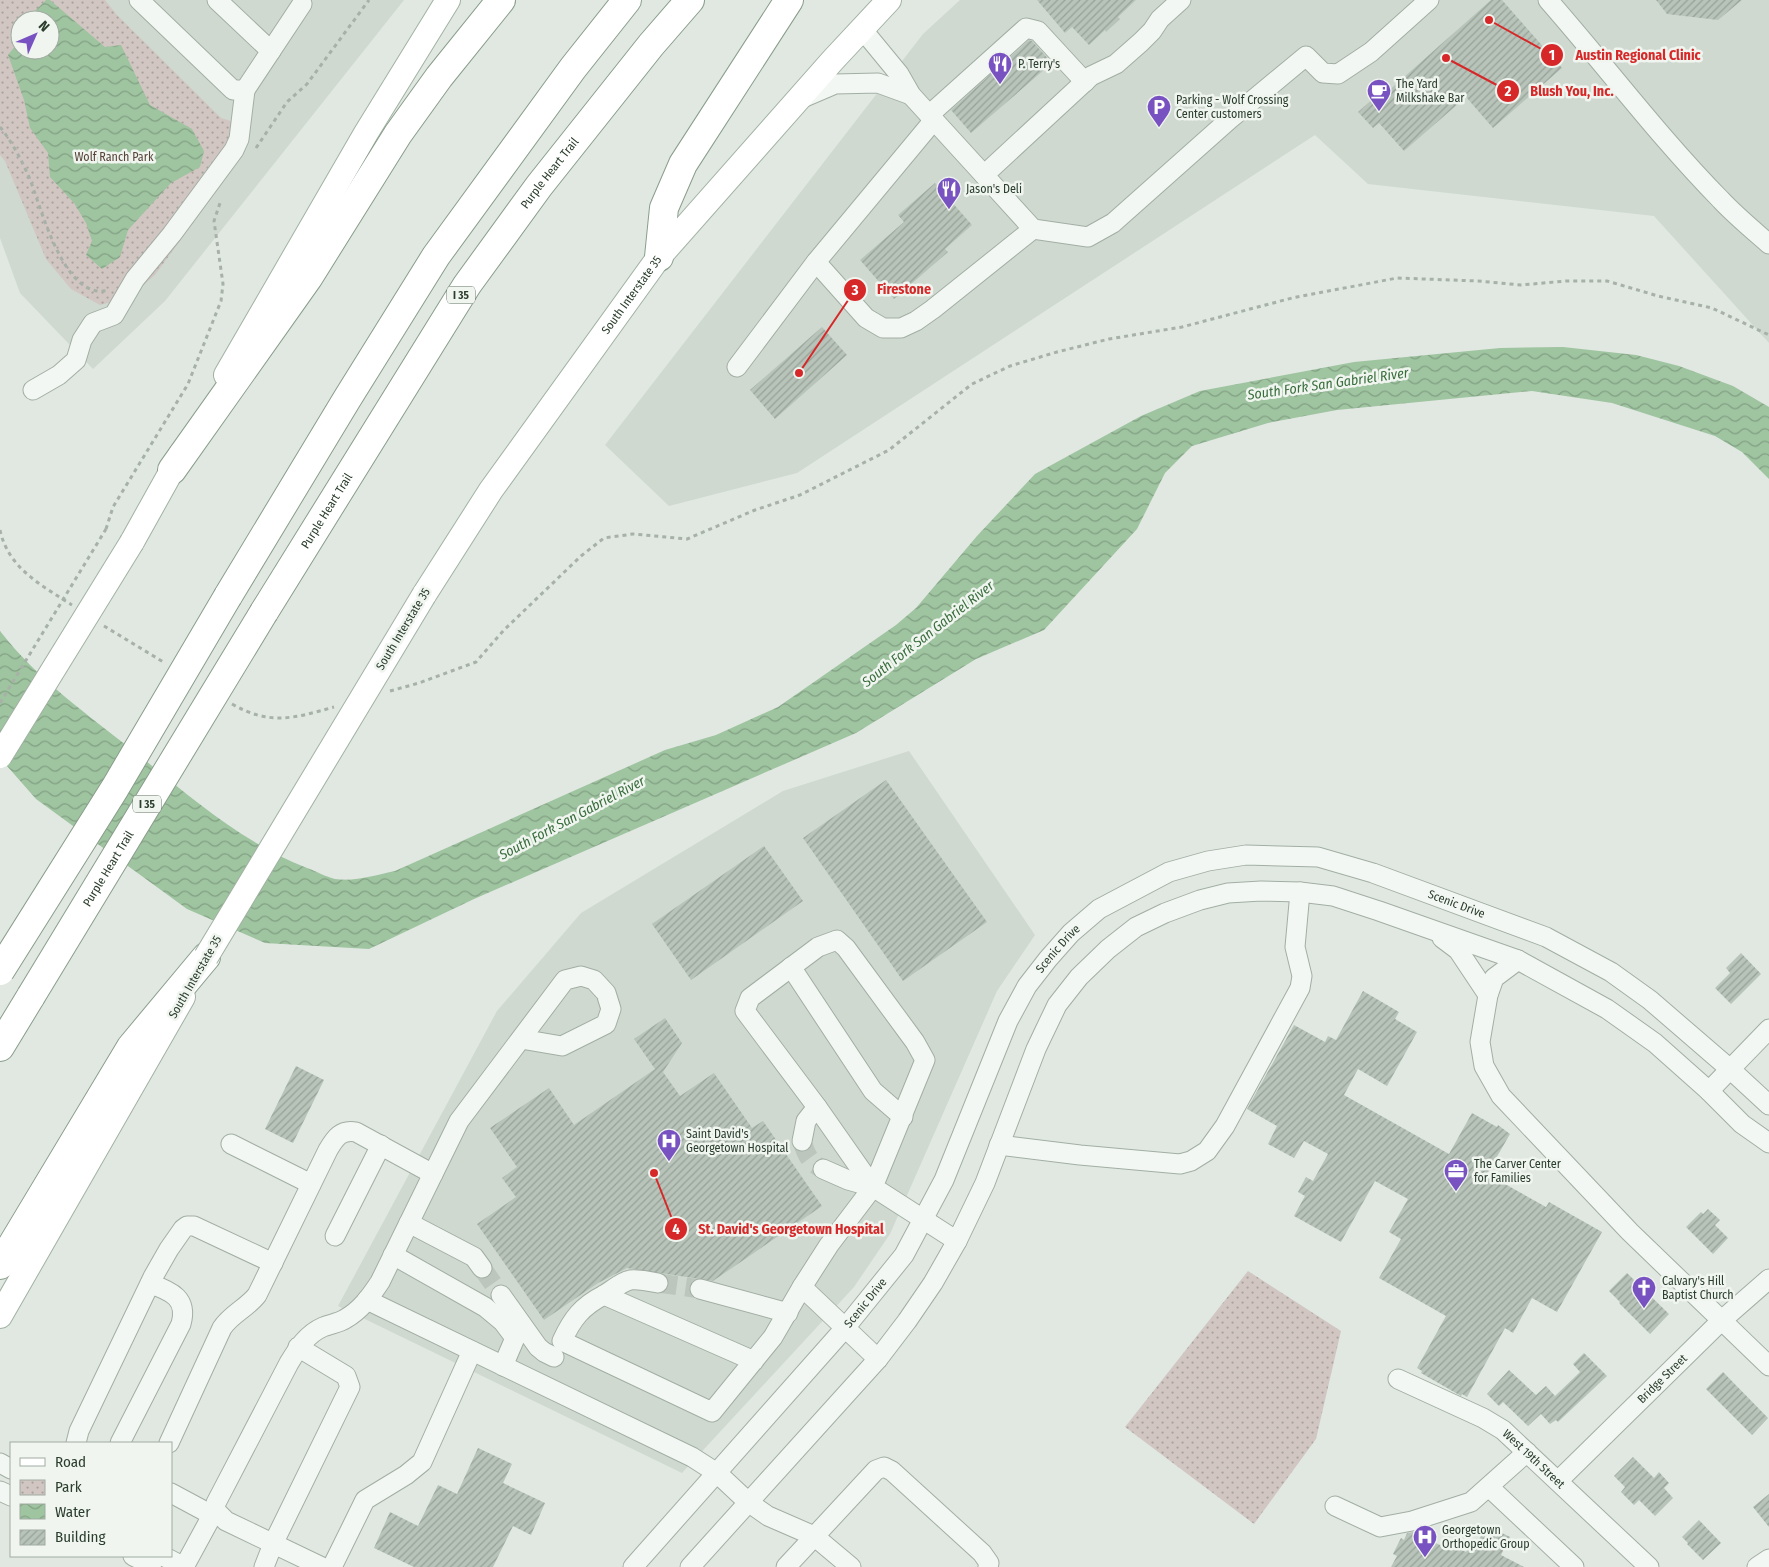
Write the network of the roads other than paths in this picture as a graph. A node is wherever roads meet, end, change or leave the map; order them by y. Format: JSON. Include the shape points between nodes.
{"nodes":[{"id":1,"x":139,"y":0,"type":"edge"},
{"id":2,"x":217,"y":0,"type":"edge"},
{"id":3,"x":448,"y":0,"type":"edge"},
{"id":4,"x":501,"y":0,"type":"edge"},
{"id":5,"x":627,"y":0,"type":"edge"},
{"id":6,"x":690,"y":0,"type":"edge"},
{"id":7,"x":789,"y":0,"type":"edge"},
{"id":8,"x":889,"y":0,"type":"edge"},
{"id":9,"x":1181,"y":0,"type":"edge"},
{"id":10,"x":1429,"y":0,"type":"edge"},
{"id":11,"x":1548,"y":0,"type":"edge"},
{"id":12,"x":302,"y":1,"type":"edge"},
{"id":13,"x":862,"y":29,"type":"junction"},
{"id":14,"x":271,"y":51,"type":"junction"},
{"id":15,"x":1084,"y":82,"type":"junction"},
{"id":16,"x":245,"y":90,"type":"junction"},
{"id":17,"x":911,"y":95,"type":"junction"},
{"id":18,"x":798,"y":100,"type":"junction"},
{"id":19,"x":932,"y":118,"type":"junction"},
{"id":20,"x":984,"y":175,"type":"junction"},
{"id":21,"x":1033,"y":229,"type":"junction"},
{"id":22,"x":1769,"y":244,"type":"edge"},
{"id":23,"x":659,"y":257,"type":"junction"},
{"id":24,"x":816,"y":262,"type":"junction"},
{"id":25,"x":737,"y":367,"type":"dead end"},
{"id":26,"x":33,"y":390,"type":"dead end"},
{"id":27,"x":172,"y":470,"type":"junction"},
{"id":28,"x":0,"y":756,"type":"edge"},
{"id":29,"x":1300,"y":892,"type":"junction"},
{"id":30,"x":1428,"y":928,"type":"junction"},
{"id":31,"x":206,"y":957,"type":"junction"},
{"id":32,"x":1518,"y":960,"type":"junction"},
{"id":33,"x":791,"y":967,"type":"junction"},
{"id":34,"x":0,"y":972,"type":"edge"},
{"id":35,"x":1488,"y":995,"type":"junction"},
{"id":36,"x":1769,"y":1029,"type":"edge"},
{"id":37,"x":521,"y":1039,"type":"junction"},
{"id":38,"x":0,"y":1047,"type":"edge"},
{"id":39,"x":1730,"y":1069,"type":"junction"},
{"id":40,"x":1709,"y":1091,"type":"junction"},
{"id":41,"x":1769,"y":1105,"type":"edge"},
{"id":42,"x":817,"y":1106,"type":"junction"},
{"id":43,"x":903,"y":1117,"type":"junction"},
{"id":44,"x":802,"y":1141,"type":"tunnel mouth"},
{"id":45,"x":1769,"y":1143,"type":"edge"},
{"id":46,"x":231,"y":1144,"type":"dead end"},
{"id":47,"x":381,"y":1145,"type":"junction"},
{"id":48,"x":999,"y":1145,"type":"junction"},
{"id":49,"x":823,"y":1169,"type":"tunnel mouth"},
{"id":50,"x":433,"y":1174,"type":"junction"},
{"id":51,"x":311,"y":1184,"type":"junction"},
{"id":52,"x":873,"y":1187,"type":"junction"},
{"id":53,"x":923,"y":1219,"type":"junction"},
{"id":54,"x":408,"y":1223,"type":"junction"},
{"id":55,"x":335,"y":1236,"type":"dead end"},
{"id":56,"x":958,"y":1241,"type":"junction"},
{"id":57,"x":393,"y":1255,"type":"junction"},
{"id":58,"x":274,"y":1263,"type":"junction"},
{"id":59,"x":0,"y":1265,"type":"edge"},
{"id":60,"x":482,"y":1268,"type":"tunnel mouth"},
{"id":61,"x":1769,"y":1279,"type":"edge"},
{"id":62,"x":658,"y":1283,"type":"tunnel mouth"},
{"id":63,"x":150,"y":1284,"type":"junction"},
{"id":64,"x":802,"y":1287,"type":"junction"},
{"id":65,"x":700,"y":1290,"type":"tunnel mouth"},
{"id":66,"x":501,"y":1295,"type":"tunnel mouth"},
{"id":67,"x":604,"y":1296,"type":"junction"},
{"id":68,"x":367,"y":1300,"type":"junction"},
{"id":69,"x":788,"y":1313,"type":"junction"},
{"id":70,"x":0,"y":1316,"type":"edge"},
{"id":71,"x":1722,"y":1320,"type":"junction"},
{"id":72,"x":845,"y":1328,"type":"junction"},
{"id":73,"x":298,"y":1347,"type":"junction"},
{"id":74,"x":558,"y":1349,"type":"junction"},
{"id":75,"x":472,"y":1351,"type":"junction"},
{"id":76,"x":878,"y":1359,"type":"junction"},
{"id":77,"x":754,"y":1361,"type":"junction"},
{"id":78,"x":503,"y":1366,"type":"junction"},
{"id":79,"x":1769,"y":1366,"type":"edge"},
{"id":80,"x":1398,"y":1379,"type":"dead end"},
{"id":81,"x":541,"y":1384,"type":"junction"},
{"id":82,"x":76,"y":1442,"type":"edge"},
{"id":83,"x":121,"y":1442,"type":"edge"},
{"id":84,"x":169,"y":1442,"type":"edge"},
{"id":85,"x":1527,"y":1452,"type":"junction"},
{"id":86,"x":717,"y":1473,"type":"junction"},
{"id":87,"x":1558,"y":1481,"type":"junction"},
{"id":88,"x":1488,"y":1487,"type":"junction"},
{"id":89,"x":172,"y":1493,"type":"edge"},
{"id":90,"x":748,"y":1502,"type":"junction"},
{"id":91,"x":1335,"y":1506,"type":"dead end"},
{"id":92,"x":213,"y":1512,"type":"junction"},
{"id":93,"x":814,"y":1536,"type":"junction"},
{"id":94,"x":273,"y":1544,"type":"junction"},
{"id":95,"x":135,"y":1557,"type":"edge"},
{"id":96,"x":157,"y":1557,"type":"edge"},
{"id":97,"x":165,"y":1557,"type":"edge"},
{"id":98,"x":1769,"y":1559,"type":"edge"},
{"id":99,"x":184,"y":1567,"type":"edge"},
{"id":100,"x":264,"y":1567,"type":"edge"},
{"id":101,"x":322,"y":1567,"type":"edge"},
{"id":102,"x":332,"y":1567,"type":"edge"},
{"id":103,"x":633,"y":1567,"type":"edge"},
{"id":104,"x":690,"y":1567,"type":"edge"},
{"id":105,"x":786,"y":1567,"type":"edge"},
{"id":106,"x":851,"y":1567,"type":"edge"},
{"id":107,"x":988,"y":1567,"type":"edge"},
{"id":108,"x":1574,"y":1567,"type":"edge"},
{"id":109,"x":1649,"y":1567,"type":"edge"},
{"id":110,"x":1757,"y":1567,"type":"edge"}],
"edges":[{"from":1,"to":16,"type":"street","via":[[233,90]]},
{"from":2,"to":14,"type":"street"},
{"from":3,"to":27,"type":"main road","via":[[366,133]]},
{"from":4,"to":27,"type":"highway","via":[[398,134],[308,278]]},
{"from":5,"to":34,"type":"highway","bridge":true,"via":[[572,68],[436,256],[115,788]]},
{"from":6,"to":38,"type":"highway","name":"Purple Heart Trail","number":"I 35","bridge":true,"via":[[539,186],[467,285]]},
{"from":7,"to":23,"type":"highway","via":[[683,164],[664,208]]},
{"from":8,"to":13,"type":"main road","name":"South Interstate 35"},
{"from":9,"to":15,"type":"street","via":[[1116,64]]},
{"from":10,"to":21,"type":"street","via":[[1370,52],[1338,74],[1323,73],[1306,56],[1113,223],[1088,237]]},
{"from":11,"to":22,"type":"street","via":[[1709,188]]},
{"from":12,"to":14,"type":"street"},
{"from":13,"to":17,"type":"street","via":[[899,74]]},
{"from":13,"to":18,"type":"main road","name":"South Interstate 35"},
{"from":14,"to":16,"type":"street"},
{"from":15,"to":19,"type":"street","via":[[1038,31],[1026,28]]},
{"from":15,"to":20,"type":"street"},
{"from":16,"to":26,"type":"street","via":[[239,139],[234,150],[135,279],[114,315],[92,323],[76,360],[59,375]]},
{"from":17,"to":18,"type":"street","via":[[878,83],[834,84]]},
{"from":17,"to":19,"type":"street"},
{"from":18,"to":23,"type":"main road","name":"South Interstate 35"},
{"from":19,"to":20,"type":"street"},
{"from":19,"to":24,"type":"street"},
{"from":20,"to":21,"type":"street"},
{"from":21,"to":24,"type":"street","via":[[933,309],[901,328],[883,328],[866,318]]},
{"from":23,"to":31,"type":"main road","name":"South Interstate 35","bridge":true,"via":[[491,490]]},
{"from":24,"to":25,"type":"street"},
{"from":27,"to":28,"type":"main road","bridge":true,"via":[[132,542]]},
{"from":29,"to":30,"type":"street","via":[[1332,896]]},
{"from":29,"to":48,"type":"street","via":[[1228,893],[1200,900],[1136,927],[1108,949],[1079,977],[1058,1004],[1036,1049]]},
{"from":29,"to":48,"type":"street","via":[[1295,947],[1302,976],[1300,988],[1225,1126],[1207,1151],[1191,1162],[1180,1164]]},
{"from":30,"to":32,"type":"street"},
{"from":30,"to":35,"type":"street","via":[[1458,950]]},
{"from":31,"to":59,"type":"highway","via":[[131,1046]]},
{"from":31,"to":70,"type":"main road","name":"South Interstate 35"},
{"from":32,"to":35,"type":"street","via":[[1494,978]]},
{"from":32,"to":40,"type":"street","via":[[1607,1009],[1655,1044]]},
{"from":33,"to":42,"type":"street","via":[[750,998],[745,1011]]},
{"from":33,"to":43,"type":"street","via":[[873,1091]]},
{"from":33,"to":43,"type":"street","via":[[818,947],[837,940],[846,948],[926,1060]]},
{"from":35,"to":71,"type":"street","via":[[1480,1042],[1484,1066],[1501,1096],[1630,1232]]},
{"from":36,"to":39,"type":"street"},
{"from":37,"to":37,"type":"street","via":[[565,980],[580,976],[594,980],[606,993],[611,1009],[606,1024],[562,1046]]},
{"from":37,"to":50,"type":"street","via":[[459,1121]]},
{"from":39,"to":40,"type":"street"},
{"from":39,"to":41,"type":"street","name":"Scenic Drive"},
{"from":39,"to":53,"type":"street","name":"Scenic Drive","via":[[1650,1000],[1611,972],[1546,937],[1373,873],[1318,858],[1246,855],[1208,861],[1169,872],[1098,909],[1048,959],[1027,986],[1008,1021],[944,1180]]},
{"from":40,"to":45,"type":"street","via":[[1742,1124]]},
{"from":42,"to":44,"type":"street","via":[[806,1121]]},
{"from":42,"to":52,"type":"street"},
{"from":43,"to":52,"type":"street"},
{"from":46,"to":51,"type":"street"},
{"from":47,"to":50,"type":"street"},
{"from":47,"to":51,"type":"street","via":[[356,1132],[342,1133],[328,1150]]},
{"from":47,"to":55,"type":"street"},
{"from":48,"to":56,"type":"street"},
{"from":49,"to":52,"type":"street"},
{"from":50,"to":54,"type":"street"},
{"from":51,"to":58,"type":"street"},
{"from":52,"to":53,"type":"street"},
{"from":52,"to":64,"type":"street"},
{"from":53,"to":56,"type":"street"},
{"from":53,"to":72,"type":"street","name":"Scenic Drive","via":[[904,1255]]},
{"from":54,"to":57,"type":"street"},
{"from":54,"to":60,"type":"street","via":[[474,1257]]},
{"from":56,"to":76,"type":"street","via":[[912,1314]]},
{"from":57,"to":68,"type":"street"},
{"from":57,"to":78,"type":"street","via":[[485,1307],[503,1322],[515,1338]]},
{"from":58,"to":63,"type":"street","via":[[190,1226],[179,1234]]},
{"from":58,"to":84,"type":"street","via":[[251,1303],[230,1317],[222,1328]]},
{"from":61,"to":71,"type":"street","name":"Bridge Street"},
{"from":62,"to":67,"type":"street","via":[[634,1278]]},
{"from":63,"to":82,"type":"street"},
{"from":63,"to":83,"type":"street","via":[[172,1293],[183,1307],[184,1314]]},
{"from":64,"to":69,"type":"street"},
{"from":64,"to":72,"type":"street"},
{"from":65,"to":69,"type":"street"},
{"from":66,"to":74,"type":"street","via":[[538,1347],[544,1352]]},
{"from":67,"to":74,"type":"street","via":[[591,1302],[570,1323]]},
{"from":67,"to":77,"type":"street"},
{"from":68,"to":73,"type":"street","via":[[343,1321],[316,1330]]},
{"from":68,"to":75,"type":"street"},
{"from":69,"to":77,"type":"street"},
{"from":71,"to":79,"type":"street"},
{"from":71,"to":87,"type":"street","name":"Bridge Street"},
{"from":72,"to":76,"type":"street"},
{"from":72,"to":86,"type":"street","name":"Scenic Drive"},
{"from":73,"to":92,"type":"street"},
{"from":73,"to":94,"type":"street","via":[[346,1376],[350,1387]]},
{"from":74,"to":77,"type":"street","via":[[712,1412]]},
{"from":74,"to":81,"type":"street"},
{"from":75,"to":78,"type":"street"},
{"from":75,"to":102,"type":"street","via":[[422,1462],[365,1500]]},
{"from":76,"to":90,"type":"street"},
{"from":78,"to":81,"type":"street"},
{"from":80,"to":85,"type":"street","name":"West 19th Street","via":[[1483,1418],[1503,1430]]},
{"from":81,"to":86,"type":"street","via":[[692,1457]]},
{"from":85,"to":87,"type":"street","name":"West 19th Street"},
{"from":85,"to":88,"type":"street"},
{"from":86,"to":90,"type":"street"},
{"from":86,"to":103,"type":"street","name":"Scenic Drive"},
{"from":87,"to":109,"type":"street","name":"West 19th Street"},
{"from":88,"to":91,"type":"street","via":[[1471,1502],[1412,1521],[1380,1527]]},
{"from":88,"to":108,"type":"street"},
{"from":89,"to":92,"type":"street"},
{"from":90,"to":93,"type":"street","via":[[768,1516]]},
{"from":90,"to":104,"type":"street"},
{"from":92,"to":94,"type":"street"},
{"from":92,"to":99,"type":"street"},
{"from":93,"to":105,"type":"street"},
{"from":93,"to":106,"type":"street"},
{"from":93,"to":107,"type":"street","via":[[876,1470],[884,1467],[982,1553]]},
{"from":94,"to":100,"type":"street"},
{"from":94,"to":101,"type":"street"},
{"from":95,"to":96,"type":"street","via":[[150,1564]]},
{"from":97,"to":99,"type":"street"},
{"from":98,"to":110,"type":"street"}]}
